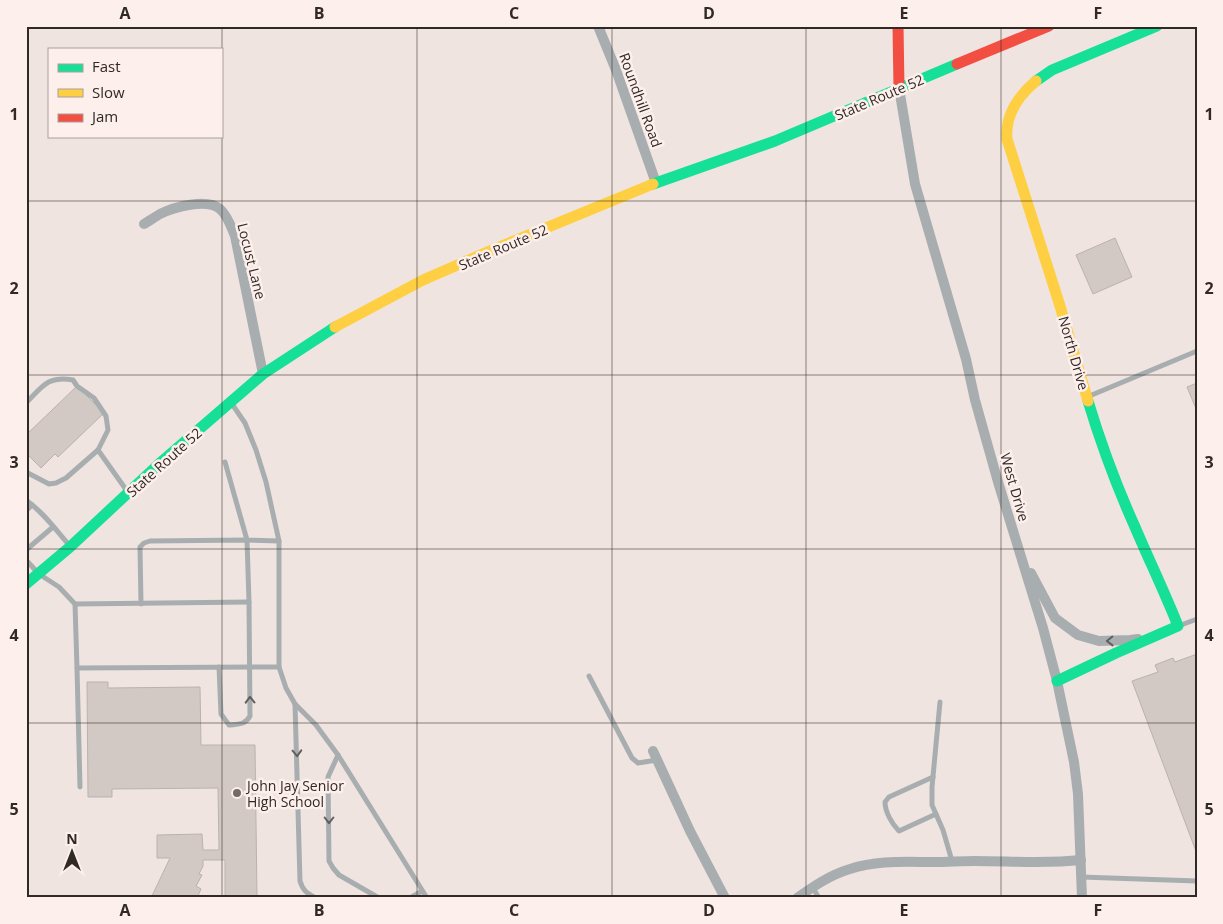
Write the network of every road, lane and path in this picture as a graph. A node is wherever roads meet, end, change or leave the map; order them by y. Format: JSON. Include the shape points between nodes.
{"nodes":[{"id":1,"x":598,"y":26,"type":"edge"},
{"id":2,"x":898,"y":26,"type":"edge"},
{"id":3,"x":1049,"y":26,"type":"edge"},
{"id":4,"x":1158,"y":26,"type":"edge"},
{"id":5,"x":900,"y":88,"type":"junction"},
{"id":6,"x":656,"y":183,"type":"junction"},
{"id":7,"x":144,"y":224,"type":"dead end"},
{"id":8,"x":1197,"y":351,"type":"edge"},
{"id":9,"x":263,"y":374,"type":"junction"},
{"id":10,"x":1087,"y":397,"type":"junction"},
{"id":11,"x":231,"y":402,"type":"junction"},
{"id":12,"x":26,"y":403,"type":"edge"},
{"id":13,"x":98,"y":450,"type":"junction"},
{"id":14,"x":226,"y":462,"type":"dead end"},
{"id":15,"x":26,"y":472,"type":"edge"},
{"id":16,"x":129,"y":493,"type":"junction"},
{"id":17,"x":26,"y":500,"type":"edge"},
{"id":18,"x":32,"y":505,"type":"junction"},
{"id":19,"x":26,"y":511,"type":"edge"},
{"id":20,"x":53,"y":526,"type":"junction"},
{"id":21,"x":247,"y":540,"type":"junction"},
{"id":22,"x":278,"y":541,"type":"junction"},
{"id":23,"x":70,"y":547,"type":"junction"},
{"id":24,"x":26,"y":550,"type":"edge"},
{"id":25,"x":1019,"y":550,"type":"junction"},
{"id":26,"x":26,"y":560,"type":"edge"},
{"id":27,"x":39,"y":574,"type":"junction"},
{"id":28,"x":27,"y":583,"type":"edge"},
{"id":29,"x":249,"y":602,"type":"junction"},
{"id":30,"x":75,"y":604,"type":"junction"},
{"id":31,"x":141,"y":604,"type":"junction"},
{"id":32,"x":1197,"y":619,"type":"edge"},
{"id":33,"x":1178,"y":626,"type":"junction"},
{"id":34,"x":1158,"y":635,"type":"junction"},
{"id":35,"x":219,"y":667,"type":"junction"},
{"id":36,"x":249,"y":667,"type":"junction"},
{"id":37,"x":279,"y":667,"type":"junction"},
{"id":38,"x":77,"y":668,"type":"junction"},
{"id":39,"x":589,"y":676,"type":"dead end"},
{"id":40,"x":1057,"y":681,"type":"junction"},
{"id":41,"x":940,"y":702,"type":"dead end"},
{"id":42,"x":295,"y":704,"type":"junction"},
{"id":43,"x":338,"y":755,"type":"junction"},
{"id":44,"x":655,"y":755,"type":"joint"},
{"id":45,"x":933,"y":777,"type":"junction"},
{"id":46,"x":80,"y":787,"type":"dead end"},
{"id":47,"x":936,"y":814,"type":"junction"},
{"id":48,"x":1081,"y":860,"type":"junction"},
{"id":49,"x":952,"y":862,"type":"junction"},
{"id":50,"x":1081,"y":877,"type":"junction"},
{"id":51,"x":1197,"y":881,"type":"edge"},
{"id":52,"x":813,"y":887,"type":"junction"},
{"id":53,"x":422,"y":891,"type":"junction"},
{"id":54,"x":316,"y":898,"type":"edge"},
{"id":55,"x":379,"y":898,"type":"edge"},
{"id":56,"x":410,"y":898,"type":"edge"},
{"id":57,"x":427,"y":898,"type":"edge"},
{"id":58,"x":725,"y":898,"type":"edge"},
{"id":59,"x":797,"y":898,"type":"edge"},
{"id":60,"x":819,"y":898,"type":"edge"},
{"id":61,"x":1082,"y":898,"type":"edge"}],
"edges":[{"from":1,"to":6,"type":"street","name":"Roundhill Road"},
{"from":2,"to":5,"type":"main road"},
{"from":3,"to":5,"type":"main road","name":"State Route 52"},
{"from":4,"to":10,"type":"main road","name":"North Drive","via":[[1040,77],[1021,95],[1011,113],[1007,131],[1011,153]]},
{"from":5,"to":6,"type":"main road","name":"State Route 52","via":[[775,141]]},
{"from":5,"to":25,"type":"street","name":"West Drive","via":[[915,184]]},
{"from":6,"to":9,"type":"main road","name":"State Route 52","via":[[423,280],[328,331]]},
{"from":7,"to":9,"type":"street","name":"Locust Lane","via":[[160,214],[196,203],[219,208],[227,218],[235,236]]},
{"from":8,"to":10,"type":"lane"},
{"from":9,"to":11,"type":"main road","name":"State Route 52"},
{"from":10,"to":33,"type":"main road","name":"North Drive","via":[[1134,526]]},
{"from":11,"to":16,"type":"main road","name":"State Route 52"},
{"from":11,"to":22,"type":"lane","via":[[245,423],[256,450]]},
{"from":12,"to":13,"type":"lane","via":[[46,383],[61,378],[73,380],[94,398],[106,416],[108,430]]},
{"from":13,"to":15,"type":"lane","via":[[56,483],[49,484]]},
{"from":13,"to":16,"type":"lane"},
{"from":14,"to":21,"type":"lane"},
{"from":16,"to":23,"type":"main road","name":"State Route 52"},
{"from":17,"to":18,"type":"lane"},
{"from":18,"to":19,"type":"lane"},
{"from":18,"to":20,"type":"lane"},
{"from":20,"to":23,"type":"lane"},
{"from":20,"to":24,"type":"lane"},
{"from":21,"to":22,"type":"lane"},
{"from":21,"to":29,"type":"lane"},
{"from":21,"to":31,"type":"lane","via":[[144,543],[140,547]]},
{"from":22,"to":37,"type":"lane"},
{"from":23,"to":27,"type":"main road","name":"State Route 52"},
{"from":34,"to":25,"type":"street","one_way":true,"via":[[1099,641],[1078,635],[1055,618]]},
{"from":25,"to":40,"type":"street","name":"West Drive"},
{"from":26,"to":27,"type":"lane"},
{"from":27,"to":28,"type":"main road","name":"State Route 52"},
{"from":27,"to":30,"type":"lane","via":[[59,587]]},
{"from":29,"to":31,"type":"lane"},
{"from":29,"to":36,"type":"lane"},
{"from":30,"to":31,"type":"lane"},
{"from":30,"to":38,"type":"lane"},
{"from":32,"to":33,"type":"lane"},
{"from":33,"to":34,"type":"main road"},
{"from":34,"to":40,"type":"main road"},
{"from":35,"to":36,"type":"lane"},
{"from":35,"to":36,"type":"lane","one_way":true,"via":[[221,714],[229,724],[242,724],[250,716]]},
{"from":35,"to":38,"type":"lane"},
{"from":36,"to":37,"type":"lane"},
{"from":37,"to":42,"type":"lane"},
{"from":38,"to":46,"type":"lane"},
{"from":39,"to":44,"type":"lane","via":[[632,758],[638,763]]},
{"from":40,"to":48,"type":"street","name":"West Drive","via":[[1074,762]]},
{"from":41,"to":45,"type":"lane"},
{"from":42,"to":43,"type":"lane","via":[[316,724]]},
{"from":42,"to":54,"type":"lane","one_way":true,"via":[[300,881],[302,888]]},
{"from":43,"to":53,"type":"lane"},
{"from":43,"to":55,"type":"lane","one_way":true,"via":[[328,777],[329,861],[339,875]]},
{"from":44,"to":58,"type":"street"},
{"from":45,"to":47,"type":"lane","via":[[932,805]]},
{"from":45,"to":47,"type":"lane","via":[[889,797],[885,807],[899,831]]},
{"from":47,"to":49,"type":"lane"},
{"from":48,"to":49,"type":"street"},
{"from":48,"to":50,"type":"street","name":"West Drive"},
{"from":49,"to":52,"type":"street","via":[[866,864]]},
{"from":50,"to":51,"type":"lane"},
{"from":50,"to":61,"type":"street","name":"West Drive"},
{"from":52,"to":59,"type":"street"},
{"from":52,"to":60,"type":"lane"},
{"from":53,"to":56,"type":"lane"},
{"from":53,"to":57,"type":"lane"}]}
